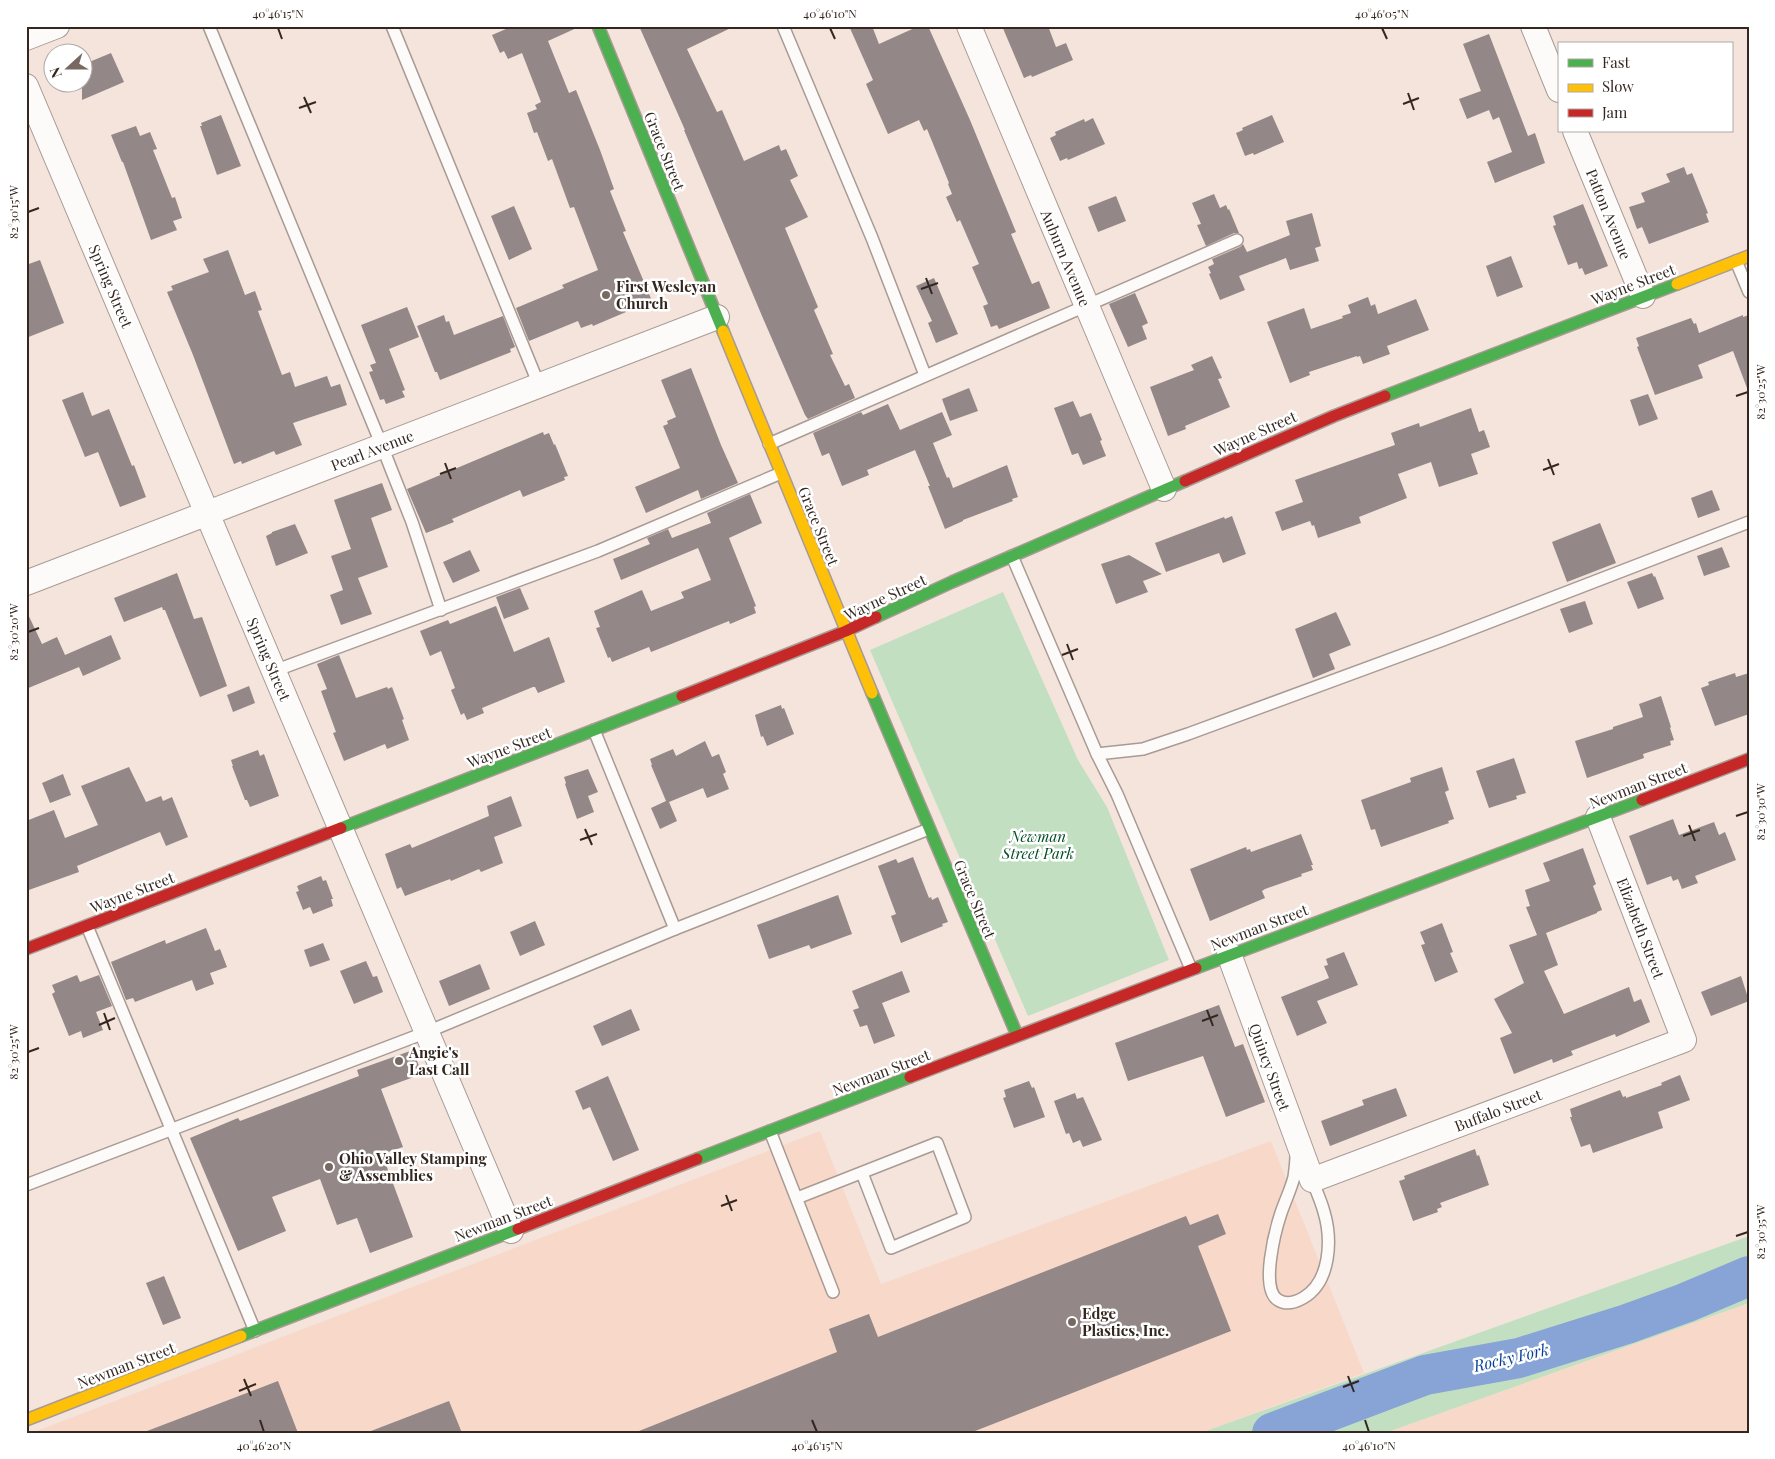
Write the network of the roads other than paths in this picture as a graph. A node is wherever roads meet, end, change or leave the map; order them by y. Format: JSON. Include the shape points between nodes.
{"nodes":[{"id":1,"x":57,"y":26,"type":"edge"},
{"id":2,"x":209,"y":26,"type":"edge"},
{"id":3,"x":392,"y":26,"type":"edge"},
{"id":4,"x":598,"y":26,"type":"edge"},
{"id":5,"x":783,"y":26,"type":"edge"},
{"id":6,"x":969,"y":26,"type":"edge"},
{"id":7,"x":1533,"y":26,"type":"edge"},
{"id":8,"x":26,"y":38,"type":"edge"},
{"id":9,"x":26,"y":86,"type":"edge"},
{"id":10,"x":1558,"y":88,"type":"edge"},
{"id":11,"x":1576,"y":132,"type":"edge"},
{"id":12,"x":1237,"y":240,"type":"dead end"},
{"id":13,"x":1749,"y":256,"type":"edge"},
{"id":14,"x":1736,"y":261,"type":"junction"},
{"id":15,"x":1749,"y":292,"type":"edge"},
{"id":16,"x":1643,"y":296,"type":"junction"},
{"id":17,"x":1087,"y":306,"type":"junction"},
{"id":18,"x":717,"y":317,"type":"junction"},
{"id":19,"x":925,"y":375,"type":"junction"},
{"id":20,"x":539,"y":385,"type":"junction"},
{"id":21,"x":770,"y":444,"type":"junction"},
{"id":22,"x":382,"y":446,"type":"junction"},
{"id":23,"x":781,"y":473,"type":"junction"},
{"id":24,"x":1164,"y":490,"type":"junction"},
{"id":25,"x":208,"y":514,"type":"junction"},
{"id":26,"x":1749,"y":522,"type":"edge"},
{"id":27,"x":1012,"y":556,"type":"junction"},
{"id":28,"x":26,"y":583,"type":"edge"},
{"id":29,"x":441,"y":610,"type":"junction"},
{"id":30,"x":846,"y":631,"type":"junction"},
{"id":31,"x":274,"y":671,"type":"junction"},
{"id":32,"x":594,"y":730,"type":"junction"},
{"id":33,"x":1097,"y":754,"type":"junction"},
{"id":34,"x":1749,"y":759,"type":"edge"},
{"id":35,"x":1598,"y":817,"type":"junction"},
{"id":36,"x":341,"y":828,"type":"junction"},
{"id":37,"x":929,"y":829,"type":"junction"},
{"id":38,"x":87,"y":926,"type":"junction"},
{"id":39,"x":675,"y":929,"type":"junction"},
{"id":40,"x":26,"y":949,"type":"edge"},
{"id":41,"x":1229,"y":954,"type":"junction"},
{"id":42,"x":1191,"y":969,"type":"junction"},
{"id":43,"x":427,"y":1032,"type":"junction"},
{"id":44,"x":1017,"y":1035,"type":"junction"},
{"id":45,"x":1684,"y":1040,"type":"joint"},
{"id":46,"x":171,"y":1128,"type":"junction"},
{"id":47,"x":770,"y":1131,"type":"junction"},
{"id":48,"x":1295,"y":1138,"type":"junction"},
{"id":49,"x":862,"y":1173,"type":"junction"},
{"id":50,"x":1312,"y":1180,"type":"junction"},
{"id":51,"x":26,"y":1185,"type":"edge"},
{"id":52,"x":797,"y":1198,"type":"junction"},
{"id":53,"x":511,"y":1231,"type":"junction"},
{"id":54,"x":833,"y":1292,"type":"dead end"},
{"id":55,"x":255,"y":1331,"type":"junction"},
{"id":56,"x":26,"y":1420,"type":"edge"}],
"edges":[{"from":1,"to":8,"type":"street"},
{"from":2,"to":22,"type":"lane"},
{"from":3,"to":20,"type":"lane"},
{"from":4,"to":18,"type":"street","name":"Grace Street"},
{"from":5,"to":19,"type":"lane","via":[[872,238]]},
{"from":6,"to":17,"type":"street","name":"Auburn Avenue"},
{"from":7,"to":10,"type":"street"},
{"from":9,"to":25,"type":"street","name":"Spring Street"},
{"from":11,"to":16,"type":"street","name":"Patton Avenue"},
{"from":12,"to":17,"type":"lane"},
{"from":13,"to":14,"type":"street","name":"Wayne Street"},
{"from":14,"to":15,"type":"lane"},
{"from":14,"to":16,"type":"street","name":"Wayne Street"},
{"from":16,"to":24,"type":"street","name":"Wayne Street","via":[[1334,416]]},
{"from":17,"to":19,"type":"lane"},
{"from":17,"to":24,"type":"street","name":"Auburn Avenue"},
{"from":18,"to":20,"type":"street","name":"Pearl Avenue"},
{"from":18,"to":21,"type":"street","name":"Grace Street"},
{"from":19,"to":21,"type":"lane"},
{"from":20,"to":22,"type":"street","name":"Pearl Avenue"},
{"from":21,"to":23,"type":"street","name":"Grace Street"},
{"from":22,"to":25,"type":"street","name":"Pearl Avenue"},
{"from":22,"to":29,"type":"lane","via":[[412,522]]},
{"from":23,"to":29,"type":"lane","via":[[598,551]]},
{"from":23,"to":30,"type":"street","name":"Grace Street"},
{"from":24,"to":27,"type":"street","name":"Wayne Street"},
{"from":25,"to":28,"type":"street","name":"Pearl Avenue"},
{"from":25,"to":31,"type":"street","name":"Spring Street"},
{"from":26,"to":33,"type":"lane","via":[[1188,734],[1143,749]]},
{"from":27,"to":30,"type":"street","name":"Wayne Street"},
{"from":27,"to":33,"type":"lane"},
{"from":29,"to":31,"type":"lane"},
{"from":30,"to":32,"type":"street","name":"Wayne Street"},
{"from":30,"to":37,"type":"street","name":"Grace Street"},
{"from":31,"to":36,"type":"street","name":"Spring Street"},
{"from":32,"to":36,"type":"street","name":"Wayne Street"},
{"from":32,"to":39,"type":"lane"},
{"from":33,"to":42,"type":"lane"},
{"from":34,"to":35,"type":"street","name":"Newman Street"},
{"from":35,"to":41,"type":"street","name":"Newman Street"},
{"from":35,"to":45,"type":"street","name":"Elizabeth Street"},
{"from":36,"to":38,"type":"street","name":"Wayne Street"},
{"from":36,"to":43,"type":"street","name":"Spring Street"},
{"from":37,"to":39,"type":"lane"},
{"from":37,"to":44,"type":"street","name":"Grace Street"},
{"from":38,"to":40,"type":"street","name":"Wayne Street"},
{"from":38,"to":46,"type":"lane"},
{"from":39,"to":43,"type":"lane"},
{"from":41,"to":42,"type":"street","name":"Newman Street"},
{"from":41,"to":48,"type":"street","name":"Quincy Street"},
{"from":42,"to":44,"type":"street","name":"Newman Street"},
{"from":43,"to":46,"type":"lane"},
{"from":43,"to":53,"type":"street","name":"Spring Street"},
{"from":44,"to":47,"type":"street","name":"Newman Street"},
{"from":45,"to":50,"type":"street","name":"Buffalo Street"},
{"from":46,"to":51,"type":"lane"},
{"from":46,"to":55,"type":"lane"},
{"from":47,"to":52,"type":"lane"},
{"from":47,"to":53,"type":"street","name":"Newman Street"},
{"from":48,"to":50,"type":"street","name":"Quincy Street"},
{"from":48,"to":50,"type":"lane","via":[[1294,1178],[1280,1215],[1269,1279],[1270,1291],[1278,1300],[1287,1303],[1309,1294],[1320,1283],[1326,1265],[1328,1250],[1324,1214]]},
{"from":49,"to":49,"type":"lane","via":[[937,1143],[965,1217],[892,1248]]},
{"from":49,"to":52,"type":"lane"},
{"from":52,"to":54,"type":"lane"},
{"from":53,"to":55,"type":"street","name":"Newman Street"},
{"from":55,"to":56,"type":"street","name":"Newman Street"}]}
